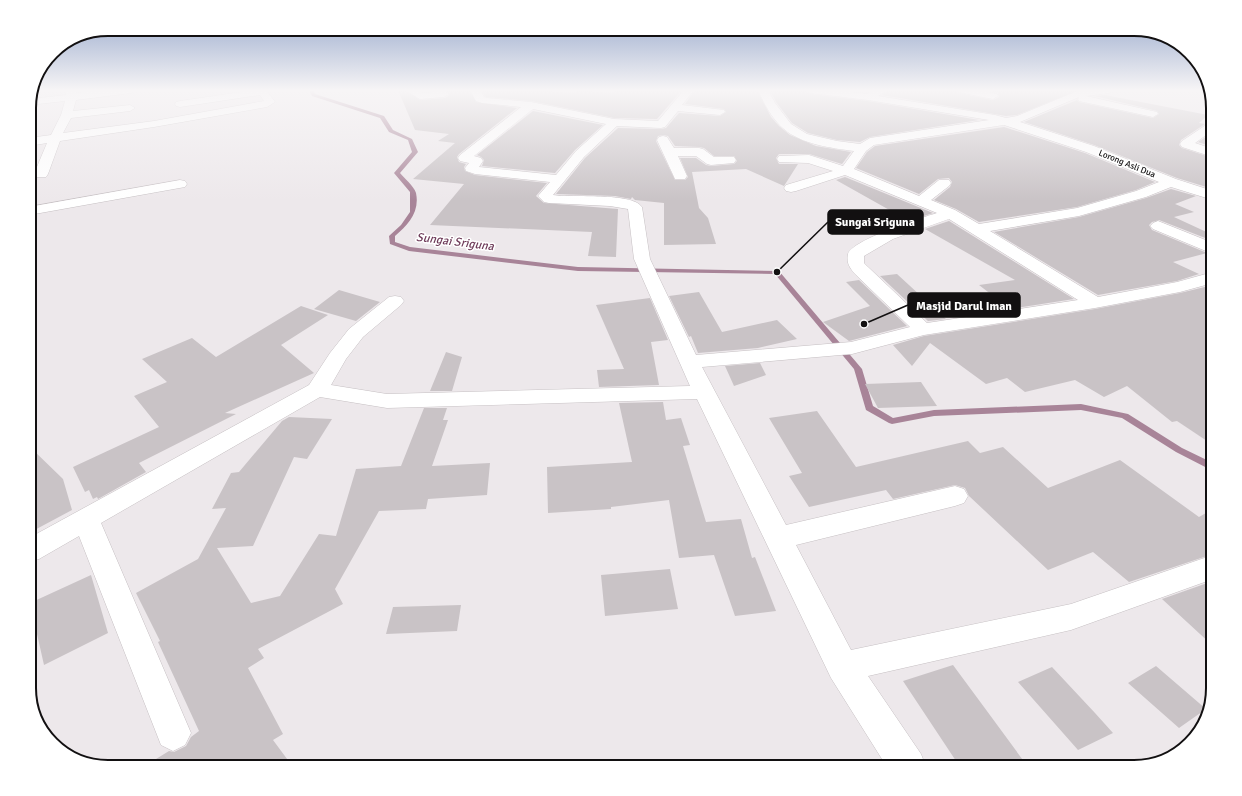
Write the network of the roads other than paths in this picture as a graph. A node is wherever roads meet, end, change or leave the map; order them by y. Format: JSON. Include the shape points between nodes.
{"nodes":[{"id":1,"x":60,"y":127,"type":"edge"},
{"id":2,"x":132,"y":127,"type":"edge"},
{"id":3,"x":503,"y":127,"type":"edge"},
{"id":4,"x":609,"y":127,"type":"edge"},
{"id":5,"x":661,"y":127,"type":"edge"},
{"id":6,"x":789,"y":127,"type":"edge"},
{"id":7,"x":971,"y":127,"type":"edge"},
{"id":8,"x":1022,"y":127,"type":"edge"},
{"id":9,"x":1206,"y":130,"type":"edge"},
{"id":10,"x":55,"y":138,"type":"junction"},
{"id":11,"x":36,"y":141,"type":"edge"},
{"id":12,"x":862,"y":148,"type":"junction"},
{"id":13,"x":1206,"y":151,"type":"edge"},
{"id":14,"x":670,"y":152,"type":"junction"},
{"id":15,"x":783,"y":159,"type":"dead end"},
{"id":16,"x":730,"y":160,"type":"dead end"},
{"id":17,"x":846,"y":172,"type":"junction"},
{"id":18,"x":41,"y":174,"type":"dead end"},
{"id":19,"x":680,"y":176,"type":"dead end"},
{"id":20,"x":560,"y":179,"type":"junction"},
{"id":21,"x":1171,"y":182,"type":"junction"},
{"id":22,"x":944,"y":183,"type":"dead end"},
{"id":23,"x":180,"y":184,"type":"dead end"},
{"id":24,"x":791,"y":188,"type":"dead end"},
{"id":25,"x":1206,"y":194,"type":"edge"},
{"id":26,"x":921,"y":201,"type":"junction"},
{"id":27,"x":36,"y":209,"type":"edge"},
{"id":28,"x":950,"y":213,"type":"junction"},
{"id":29,"x":1158,"y":226,"type":"dead end"},
{"id":30,"x":976,"y":229,"type":"junction"},
{"id":31,"x":1206,"y":246,"type":"edge"},
{"id":32,"x":1206,"y":280,"type":"edge"},
{"id":33,"x":395,"y":301,"type":"dead end"},
{"id":34,"x":1096,"y":303,"type":"junction"},
{"id":35,"x":923,"y":328,"type":"junction"},
{"id":36,"x":689,"y":362,"type":"junction"},
{"id":37,"x":320,"y":391,"type":"junction"},
{"id":38,"x":704,"y":392,"type":"junction"},
{"id":39,"x":955,"y":496,"type":"dead end"},
{"id":40,"x":86,"y":519,"type":"junction"},
{"id":41,"x":778,"y":538,"type":"junction"},
{"id":42,"x":36,"y":547,"type":"edge"},
{"id":43,"x":1206,"y":570,"type":"edge"},
{"id":44,"x":843,"y":667,"type":"junction"},
{"id":45,"x":173,"y":733,"type":"dead end"},
{"id":46,"x":903,"y":760,"type":"edge"}],
"edges":[{"from":1,"to":10,"type":"street"},
{"from":2,"to":10,"type":"street"},
{"from":3,"to":20,"type":"street","via":[[464,158],[477,161],[471,168]]},
{"from":4,"to":20,"type":"street","via":[[580,154]]},
{"from":5,"to":14,"type":"street","via":[[662,138]]},
{"from":6,"to":12,"type":"street","via":[[803,136],[837,145]]},
{"from":7,"to":12,"type":"street","via":[[870,142]]},
{"from":8,"to":21,"type":"street","name":"Lorong Asli Dua","via":[[1090,149]]},
{"from":9,"to":13,"type":"street","via":[[1186,144]]},
{"from":10,"to":11,"type":"street"},
{"from":10,"to":18,"type":"street"},
{"from":12,"to":17,"type":"street"},
{"from":14,"to":16,"type":"street","via":[[699,152],[711,161]]},
{"from":14,"to":19,"type":"street"},
{"from":15,"to":17,"type":"street","via":[[809,159]]},
{"from":17,"to":24,"type":"street"},
{"from":17,"to":26,"type":"street"},
{"from":20,"to":36,"type":"street","via":[[545,196],[547,198],[613,202],[635,207],[645,266]]},
{"from":21,"to":25,"type":"street","name":"Lorong Asli Dua"},
{"from":21,"to":30,"type":"street","via":[[1141,194],[1079,212]]},
{"from":22,"to":26,"type":"street"},
{"from":23,"to":27,"type":"street"},
{"from":26,"to":28,"type":"street"},
{"from":28,"to":30,"type":"street"},
{"from":28,"to":35,"type":"street","via":[[879,240],[856,254],[856,264],[861,270]]},
{"from":29,"to":31,"type":"street"},
{"from":30,"to":34,"type":"street"},
{"from":32,"to":34,"type":"street"},
{"from":33,"to":37,"type":"street","via":[[356,333],[337,357]]},
{"from":34,"to":35,"type":"street"},
{"from":35,"to":36,"type":"street","via":[[852,348]]},
{"from":36,"to":38,"type":"street"},
{"from":37,"to":38,"type":"street","via":[[387,401]]},
{"from":37,"to":40,"type":"street"},
{"from":38,"to":41,"type":"street"},
{"from":39,"to":41,"type":"street"},
{"from":40,"to":42,"type":"street"},
{"from":40,"to":45,"type":"street"},
{"from":41,"to":44,"type":"street"},
{"from":43,"to":44,"type":"street","via":[[1071,618]]},
{"from":44,"to":46,"type":"street"}]}
